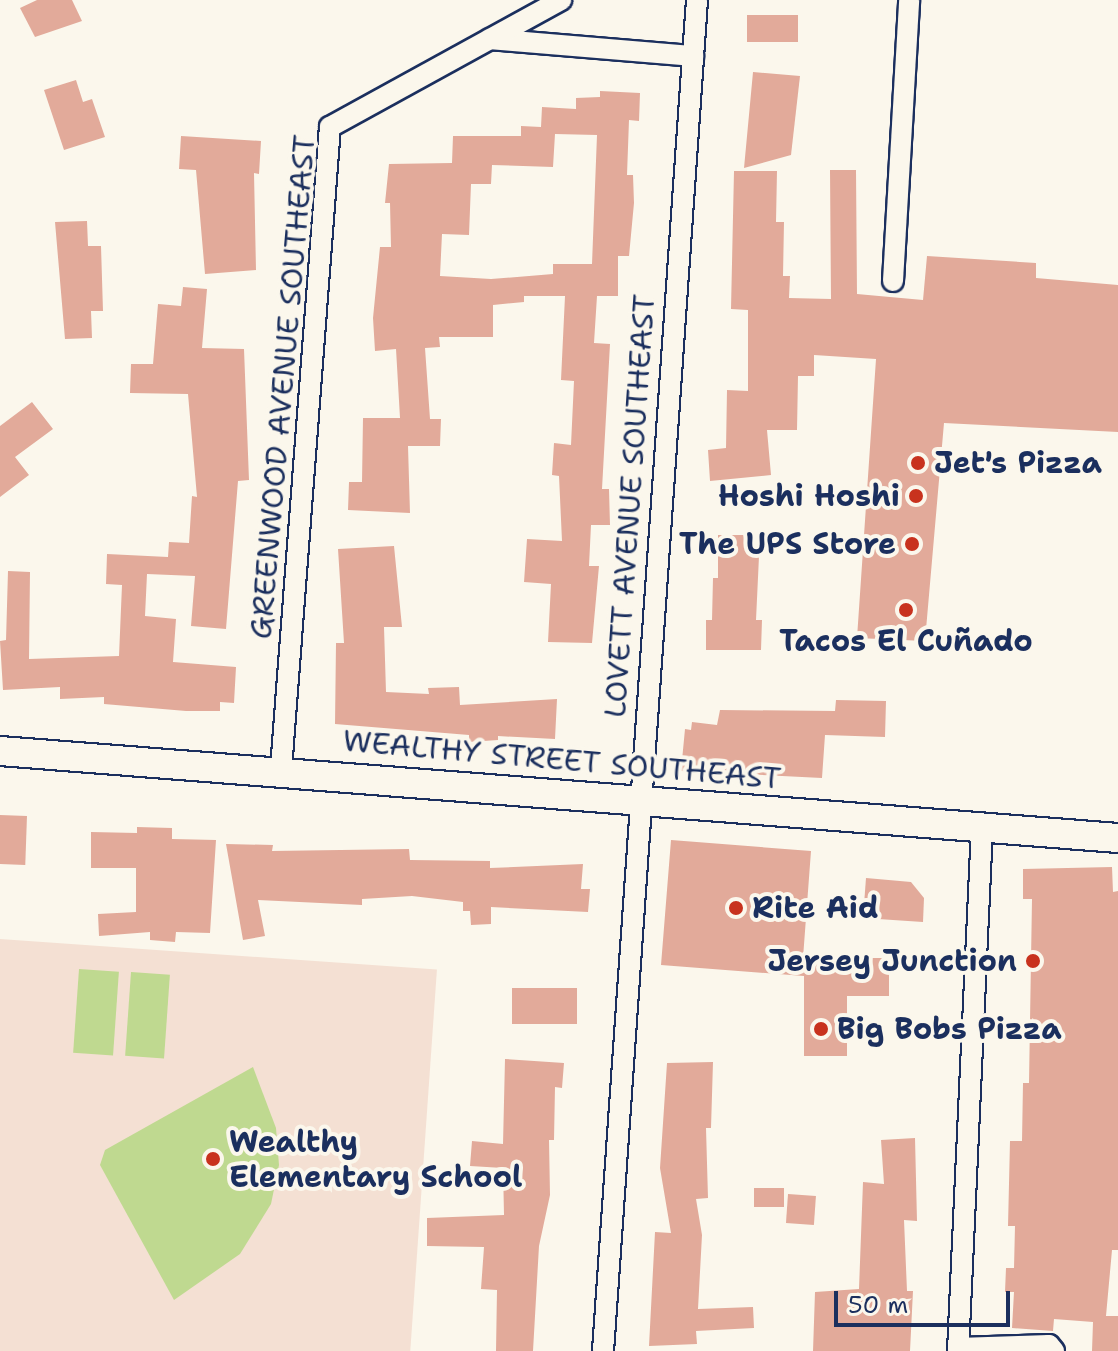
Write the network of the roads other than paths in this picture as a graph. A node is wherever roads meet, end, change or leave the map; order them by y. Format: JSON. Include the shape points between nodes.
{"nodes":[{"id":1,"x":561,"y":0,"type":"edge"},
{"id":2,"x":697,"y":0,"type":"edge"},
{"id":3,"x":909,"y":0,"type":"edge"},
{"id":4,"x":490,"y":39,"type":"junction"},
{"id":5,"x":693,"y":56,"type":"junction"},
{"id":6,"x":893,"y":281,"type":"dead end"},
{"id":7,"x":0,"y":751,"type":"edge"},
{"id":8,"x":281,"y":769,"type":"junction"},
{"id":9,"x":638,"y":803,"type":"junction"},
{"id":10,"x":982,"y":829,"type":"junction"},
{"id":11,"x":1118,"y":838,"type":"edge"},
{"id":12,"x":958,"y":1350,"type":"edge"},
{"id":13,"x":603,"y":1351,"type":"edge"},
{"id":14,"x":1054,"y":1351,"type":"edge"}],
"edges":[{"from":1,"to":4,"type":"street","name":"GREENWOOD AVENUE SOUTHEAST"},
{"from":2,"to":5,"type":"street","name":"LOVETT AVENUE SOUTHEAST"},
{"from":3,"to":6,"type":"street"},
{"from":4,"to":5,"type":"street"},
{"from":4,"to":8,"type":"street","name":"GREENWOOD AVENUE SOUTHEAST","via":[[330,127]]},
{"from":5,"to":9,"type":"street","name":"LOVETT AVENUE SOUTHEAST"},
{"from":7,"to":8,"type":"main road","name":"WEALTHY STREET SOUTHEAST"},
{"from":8,"to":9,"type":"main road","name":"WEALTHY STREET SOUTHEAST"},
{"from":9,"to":10,"type":"main road","name":"WEALTHY STREET SOUTHEAST"},
{"from":9,"to":13,"type":"street","name":"LOVETT AVENUE SOUTHEAST"},
{"from":10,"to":11,"type":"main road","name":"WEALTHY STREET SOUTHEAST"},
{"from":10,"to":12,"type":"street"},
{"from":12,"to":14,"type":"street","via":[[1049,1345]]}]}
